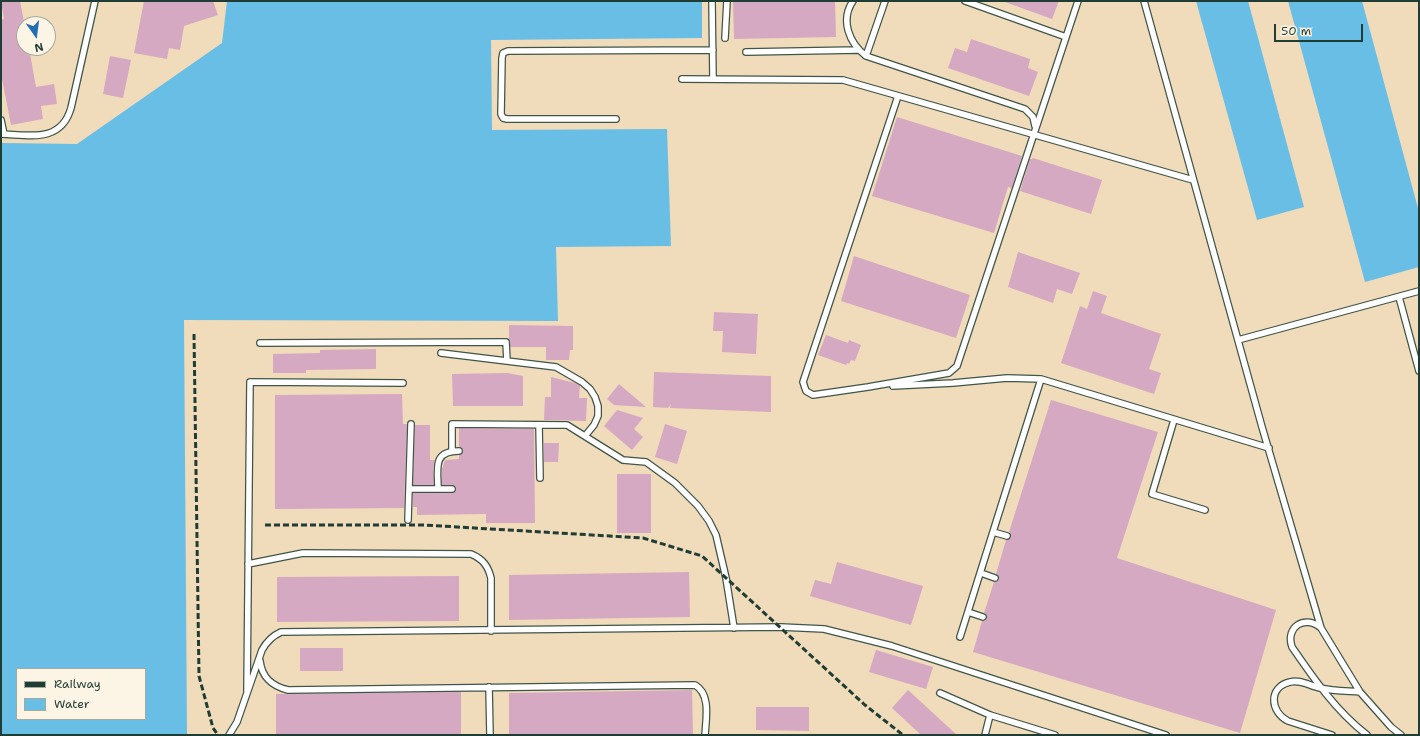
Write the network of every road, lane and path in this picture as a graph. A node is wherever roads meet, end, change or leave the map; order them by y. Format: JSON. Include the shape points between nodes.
{"nodes":[{"id":1,"x":95,"y":1,"type":"edge"},
{"id":2,"x":712,"y":1,"type":"edge"},
{"id":3,"x":727,"y":1,"type":"edge"},
{"id":4,"x":853,"y":1,"type":"edge"},
{"id":5,"x":885,"y":1,"type":"edge"},
{"id":6,"x":965,"y":1,"type":"edge"},
{"id":7,"x":1078,"y":1,"type":"edge"},
{"id":8,"x":1144,"y":1,"type":"edge"},
{"id":9,"x":725,"y":38,"type":"dead end"},
{"id":10,"x":1066,"y":38,"type":"junction"},
{"id":11,"x":713,"y":50,"type":"junction"},
{"id":12,"x":858,"y":50,"type":"junction"},
{"id":13,"x":746,"y":52,"type":"dead end"},
{"id":14,"x":866,"y":56,"type":"junction"},
{"id":15,"x":682,"y":79,"type":"dead end"},
{"id":16,"x":713,"y":79,"type":"junction"},
{"id":17,"x":898,"y":96,"type":"junction"},
{"id":18,"x":616,"y":119,"type":"dead end"},
{"id":19,"x":1,"y":120,"type":"edge"},
{"id":20,"x":2,"y":134,"type":"edge"},
{"id":21,"x":1034,"y":134,"type":"junction"},
{"id":22,"x":1194,"y":180,"type":"junction"},
{"id":23,"x":1419,"y":291,"type":"edge"},
{"id":24,"x":1398,"y":297,"type":"junction"},
{"id":25,"x":1238,"y":340,"type":"junction"},
{"id":26,"x":260,"y":343,"type":"dead end"},
{"id":27,"x":441,"y":354,"type":"dead end"},
{"id":28,"x":507,"y":361,"type":"junction"},
{"id":29,"x":1419,"y":371,"type":"edge"},
{"id":30,"x":1041,"y":379,"type":"junction"},
{"id":31,"x":403,"y":383,"type":"dead end"},
{"id":32,"x":868,"y":387,"type":"junction"},
{"id":33,"x":1174,"y":420,"type":"junction"},
{"id":34,"x":410,"y":424,"type":"dead end"},
{"id":35,"x":539,"y":425,"type":"junction"},
{"id":36,"x":584,"y":436,"type":"junction"},
{"id":37,"x":1268,"y":448,"type":"junction"},
{"id":38,"x":452,"y":451,"type":"junction"},
{"id":39,"x":459,"y":451,"type":"dead end"},
{"id":40,"x":540,"y":478,"type":"dead end"},
{"id":41,"x":409,"y":489,"type":"junction"},
{"id":42,"x":438,"y":489,"type":"junction"},
{"id":43,"x":452,"y":489,"type":"dead end"},
{"id":44,"x":1205,"y":510,"type":"dead end"},
{"id":45,"x":408,"y":520,"type":"dead end"},
{"id":46,"x":994,"y":532,"type":"junction"},
{"id":47,"x":1007,"y":536,"type":"dead end"},
{"id":48,"x":248,"y":564,"type":"junction"},
{"id":49,"x":981,"y":573,"type":"junction"},
{"id":50,"x":995,"y":578,"type":"dead end"},
{"id":51,"x":968,"y":612,"type":"junction"},
{"id":52,"x":983,"y":617,"type":"dead end"},
{"id":53,"x":734,"y":628,"type":"junction"},
{"id":54,"x":1321,"y":628,"type":"junction"},
{"id":55,"x":491,"y":631,"type":"junction"},
{"id":56,"x":960,"y":637,"type":"dead end"},
{"id":57,"x":260,"y":659,"type":"junction"},
{"id":58,"x":489,"y":687,"type":"junction"},
{"id":59,"x":1320,"y":688,"type":"junction"},
{"id":60,"x":1360,"y":692,"type":"junction"},
{"id":61,"x":940,"y":693,"type":"dead end"},
{"id":62,"x":247,"y":696,"type":"junction"},
{"id":63,"x":990,"y":715,"type":"junction"},
{"id":64,"x":229,"y":735,"type":"edge"},
{"id":65,"x":490,"y":735,"type":"edge"},
{"id":66,"x":706,"y":735,"type":"edge"},
{"id":67,"x":985,"y":735,"type":"edge"},
{"id":68,"x":1055,"y":735,"type":"edge"},
{"id":69,"x":1166,"y":735,"type":"edge"},
{"id":70,"x":1332,"y":735,"type":"edge"},
{"id":71,"x":1367,"y":735,"type":"edge"},
{"id":72,"x":1401,"y":735,"type":"edge"}],
"edges":[{"from":1,"to":20,"type":"lane","via":[[68,118],[63,126],[45,135]]},
{"from":2,"to":11,"type":"lane"},
{"from":3,"to":9,"type":"lane"},
{"from":4,"to":12,"type":"lane","via":[[846,17],[852,41]]},
{"from":5,"to":14,"type":"lane"},
{"from":6,"to":10,"type":"lane"},
{"from":7,"to":10,"type":"lane"},
{"from":8,"to":22,"type":"lane"},
{"from":10,"to":21,"type":"lane"},
{"from":11,"to":16,"type":"lane"},
{"from":11,"to":18,"type":"lane","via":[[503,53],[503,118]]},
{"from":12,"to":13,"type":"lane"},
{"from":12,"to":14,"type":"lane"},
{"from":14,"to":21,"type":"lane","via":[[1025,109],[1030,112],[1035,123]]},
{"from":15,"to":16,"type":"lane"},
{"from":16,"to":17,"type":"lane","via":[[843,80]]},
{"from":17,"to":21,"type":"lane"},
{"from":17,"to":32,"type":"lane","via":[[803,382],[806,391],[813,395]]},
{"from":19,"to":20,"type":"lane"},
{"from":21,"to":22,"type":"lane"},
{"from":21,"to":32,"type":"lane","via":[[957,366],[949,373]]},
{"from":22,"to":25,"type":"lane"},
{"from":23,"to":24,"type":"lane"},
{"from":24,"to":25,"type":"lane"},
{"from":24,"to":29,"type":"lane"},
{"from":25,"to":37,"type":"lane"},
{"from":26,"to":28,"type":"lane","via":[[506,342]]},
{"from":27,"to":28,"type":"lane"},
{"from":28,"to":36,"type":"lane","via":[[556,367],[590,388],[596,397],[598,416]]},
{"from":30,"to":32,"type":"lane","via":[[1007,378]]},
{"from":30,"to":33,"type":"lane"},
{"from":30,"to":46,"type":"lane"},
{"from":31,"to":48,"type":"lane","via":[[250,382]]},
{"from":33,"to":37,"type":"lane"},
{"from":33,"to":44,"type":"lane","via":[[1152,494]]},
{"from":34,"to":41,"type":"lane"},
{"from":35,"to":36,"type":"lane","via":[[567,425]]},
{"from":35,"to":38,"type":"lane","via":[[452,424]]},
{"from":35,"to":40,"type":"lane"},
{"from":36,"to":53,"type":"lane","via":[[623,460],[646,462],[675,483],[698,506],[716,535]]},
{"from":37,"to":54,"type":"lane"},
{"from":38,"to":39,"type":"lane"},
{"from":38,"to":42,"type":"lane","via":[[444,453],[439,459]]},
{"from":41,"to":42,"type":"lane"},
{"from":41,"to":45,"type":"lane"},
{"from":42,"to":43,"type":"lane"},
{"from":46,"to":47,"type":"lane"},
{"from":46,"to":49,"type":"lane"},
{"from":48,"to":55,"type":"lane","via":[[304,553],[471,554],[485,563],[489,570]]},
{"from":48,"to":62,"type":"lane"},
{"from":49,"to":50,"type":"lane"},
{"from":49,"to":51,"type":"lane"},
{"from":51,"to":52,"type":"lane"},
{"from":51,"to":56,"type":"lane"},
{"from":53,"to":55,"type":"lane"},
{"from":53,"to":69,"type":"lane","via":[[824,629],[877,642]]},
{"from":54,"to":59,"type":"lane","via":[[1311,622],[1305,622],[1296,626],[1290,636],[1292,647]]},
{"from":54,"to":60,"type":"lane"},
{"from":55,"to":57,"type":"lane","via":[[281,632],[266,642]]},
{"from":57,"to":58,"type":"lane","via":[[264,676],[279,688],[288,690]]},
{"from":57,"to":62,"type":"lane"},
{"from":58,"to":65,"type":"lane"},
{"from":58,"to":66,"type":"lane","via":[[695,686],[705,696]]},
{"from":59,"to":60,"type":"lane"},
{"from":59,"to":70,"type":"lane","via":[[1302,682],[1289,682],[1278,690],[1275,708],[1288,722]]},
{"from":59,"to":71,"type":"lane","via":[[1352,724]]},
{"from":60,"to":72,"type":"lane","via":[[1391,728]]},
{"from":61,"to":63,"type":"lane"},
{"from":62,"to":64,"type":"lane"},
{"from":63,"to":67,"type":"lane"},
{"from":63,"to":68,"type":"lane"}]}
